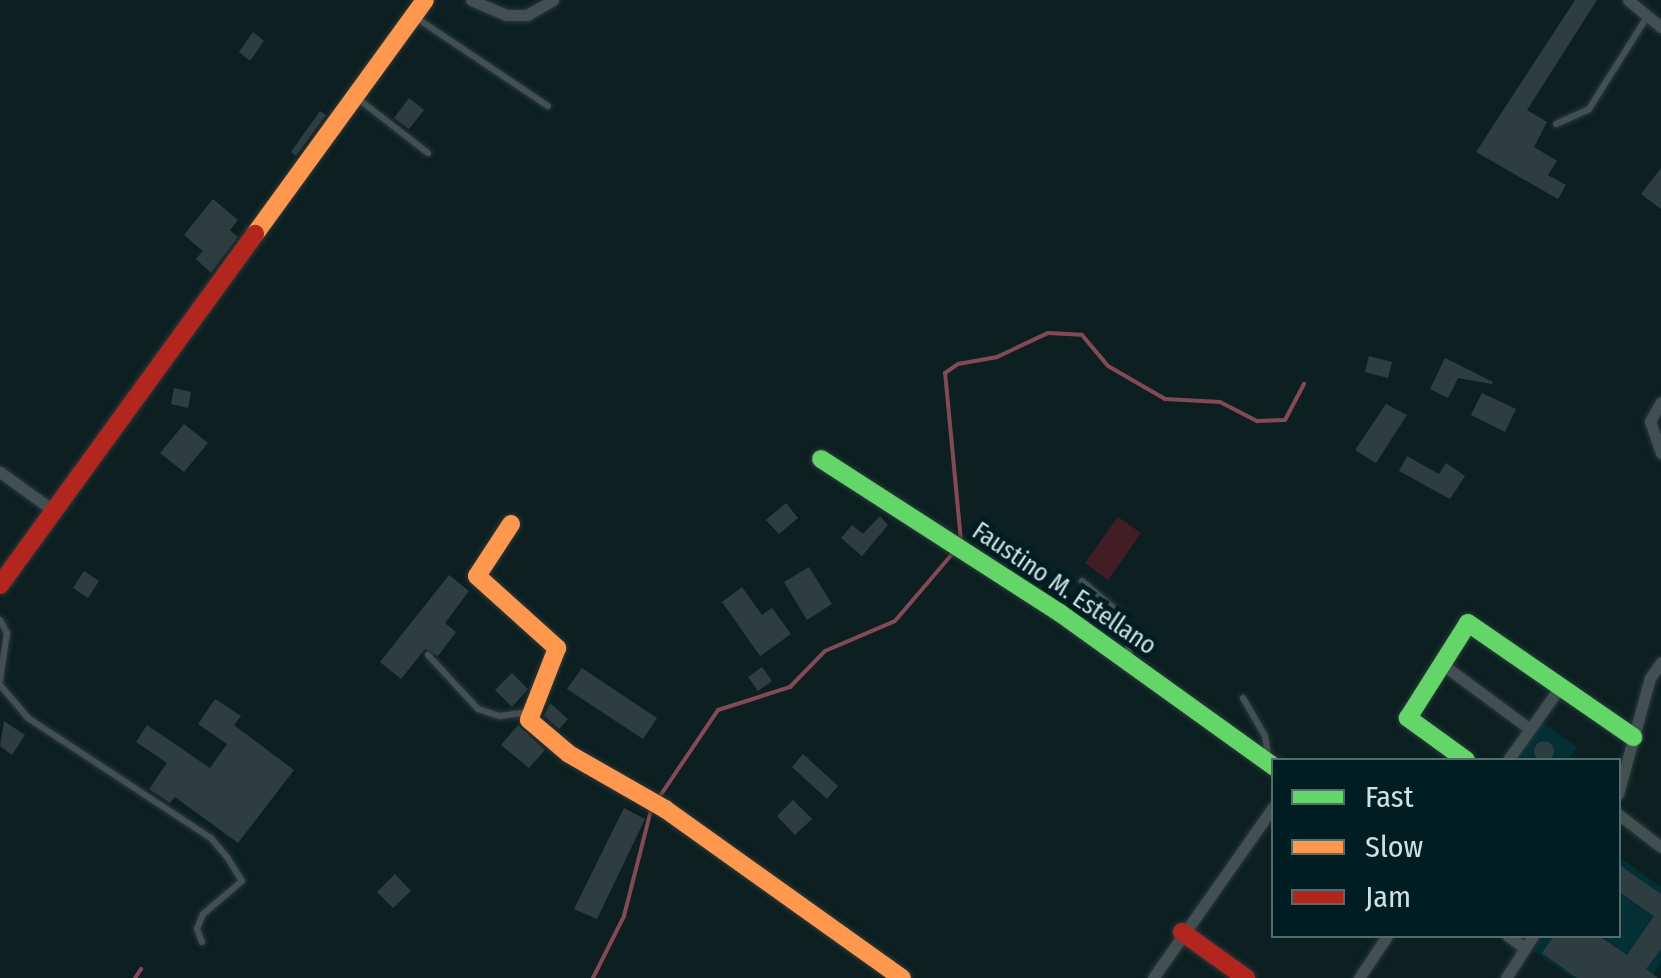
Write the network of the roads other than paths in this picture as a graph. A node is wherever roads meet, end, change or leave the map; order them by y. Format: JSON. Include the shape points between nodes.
{"nodes":[{"id":1,"x":425,"y":0,"type":"edge"},
{"id":2,"x":472,"y":0,"type":"edge"},
{"id":3,"x":554,"y":0,"type":"edge"},
{"id":4,"x":1628,"y":0,"type":"edge"},
{"id":5,"x":414,"y":16,"type":"junction"},
{"id":6,"x":1648,"y":16,"type":"junction"},
{"id":7,"x":1661,"y":27,"type":"edge"},
{"id":8,"x":356,"y":97,"type":"junction"},
{"id":9,"x":548,"y":106,"type":"dead end"},
{"id":10,"x":1556,"y":124,"type":"dead end"},
{"id":11,"x":428,"y":153,"type":"dead end"},
{"id":12,"x":1661,"y":402,"type":"edge"},
{"id":13,"x":1661,"y":452,"type":"edge"},
{"id":14,"x":821,"y":459,"type":"dead end"},
{"id":15,"x":0,"y":472,"type":"edge"},
{"id":16,"x":54,"y":511,"type":"junction"},
{"id":17,"x":511,"y":524,"type":"dead end"},
{"id":18,"x":1082,"y":581,"type":"dead end"},
{"id":19,"x":0,"y":585,"type":"edge"},
{"id":20,"x":0,"y":620,"type":"edge"},
{"id":21,"x":428,"y":655,"type":"dead end"},
{"id":22,"x":1661,"y":662,"type":"edge"},
{"id":23,"x":1442,"y":664,"type":"junction"},
{"id":24,"x":1132,"y":665,"type":"junction"},
{"id":25,"x":0,"y":682,"type":"edge"},
{"id":26,"x":1560,"y":686,"type":"junction"},
{"id":27,"x":1243,"y":698,"type":"dead end"},
{"id":28,"x":527,"y":712,"type":"junction"},
{"id":29,"x":1530,"y":729,"type":"junction"},
{"id":30,"x":1633,"y":737,"type":"junction"},
{"id":31,"x":1463,"y":758,"type":"edge"},
{"id":32,"x":1509,"y":758,"type":"edge"},
{"id":33,"x":1271,"y":765,"type":"edge"},
{"id":34,"x":1621,"y":783,"type":"edge"},
{"id":35,"x":1271,"y":810,"type":"edge"},
{"id":36,"x":1621,"y":816,"type":"edge"},
{"id":37,"x":1661,"y":847,"type":"edge"},
{"id":38,"x":1182,"y":932,"type":"junction"},
{"id":39,"x":1386,"y":938,"type":"edge"},
{"id":40,"x":1511,"y":938,"type":"edge"},
{"id":41,"x":1532,"y":938,"type":"edge"},
{"id":42,"x":202,"y":942,"type":"dead end"},
{"id":43,"x":1525,"y":948,"type":"junction"},
{"id":44,"x":902,"y":978,"type":"edge"},
{"id":45,"x":1153,"y":978,"type":"edge"},
{"id":46,"x":1246,"y":978,"type":"edge"},
{"id":47,"x":1359,"y":978,"type":"edge"},
{"id":48,"x":1506,"y":978,"type":"edge"}],
"edges":[{"from":1,"to":5,"type":"street"},
{"from":2,"to":3,"type":"street","via":[[506,15],[526,15]]},
{"from":4,"to":6,"type":"street"},
{"from":5,"to":8,"type":"street"},
{"from":5,"to":9,"type":"lane"},
{"from":6,"to":7,"type":"street"},
{"from":6,"to":10,"type":"lane","via":[[1589,108]]},
{"from":8,"to":11,"type":"lane"},
{"from":8,"to":16,"type":"street"},
{"from":12,"to":13,"type":"street","via":[[1650,422]]},
{"from":14,"to":24,"type":"street","name":"Faustino M. Estellano"},
{"from":15,"to":16,"type":"street"},
{"from":16,"to":19,"type":"street"},
{"from":17,"to":28,"type":"street","via":[[477,576],[557,648],[558,658]]},
{"from":18,"to":24,"type":"lane","via":[[1122,615]]},
{"from":20,"to":25,"type":"lane","via":[[7,633]]},
{"from":21,"to":28,"type":"lane","via":[[478,709],[500,716]]},
{"from":22,"to":30,"type":"street"},
{"from":23,"to":26,"type":"street","via":[[1468,622]]},
{"from":23,"to":29,"type":"street"},
{"from":23,"to":31,"type":"street","via":[[1408,718]]},
{"from":24,"to":33,"type":"street","name":"Faustino M. Estellano"},
{"from":25,"to":42,"type":"lane","via":[[28,718],[211,838],[227,857],[242,880],[203,914],[196,929]]},
{"from":26,"to":29,"type":"street"},
{"from":26,"to":30,"type":"street"},
{"from":27,"to":33,"type":"lane","via":[[1265,736]]},
{"from":28,"to":44,"type":"street","via":[[568,754],[665,808]]},
{"from":29,"to":32,"type":"street"},
{"from":30,"to":34,"type":"street"},
{"from":35,"to":38,"type":"street"},
{"from":36,"to":37,"type":"street"},
{"from":38,"to":45,"type":"street"},
{"from":38,"to":46,"type":"street"},
{"from":39,"to":47,"type":"street"},
{"from":40,"to":43,"type":"street"},
{"from":41,"to":43,"type":"street"},
{"from":43,"to":48,"type":"street"}]}
